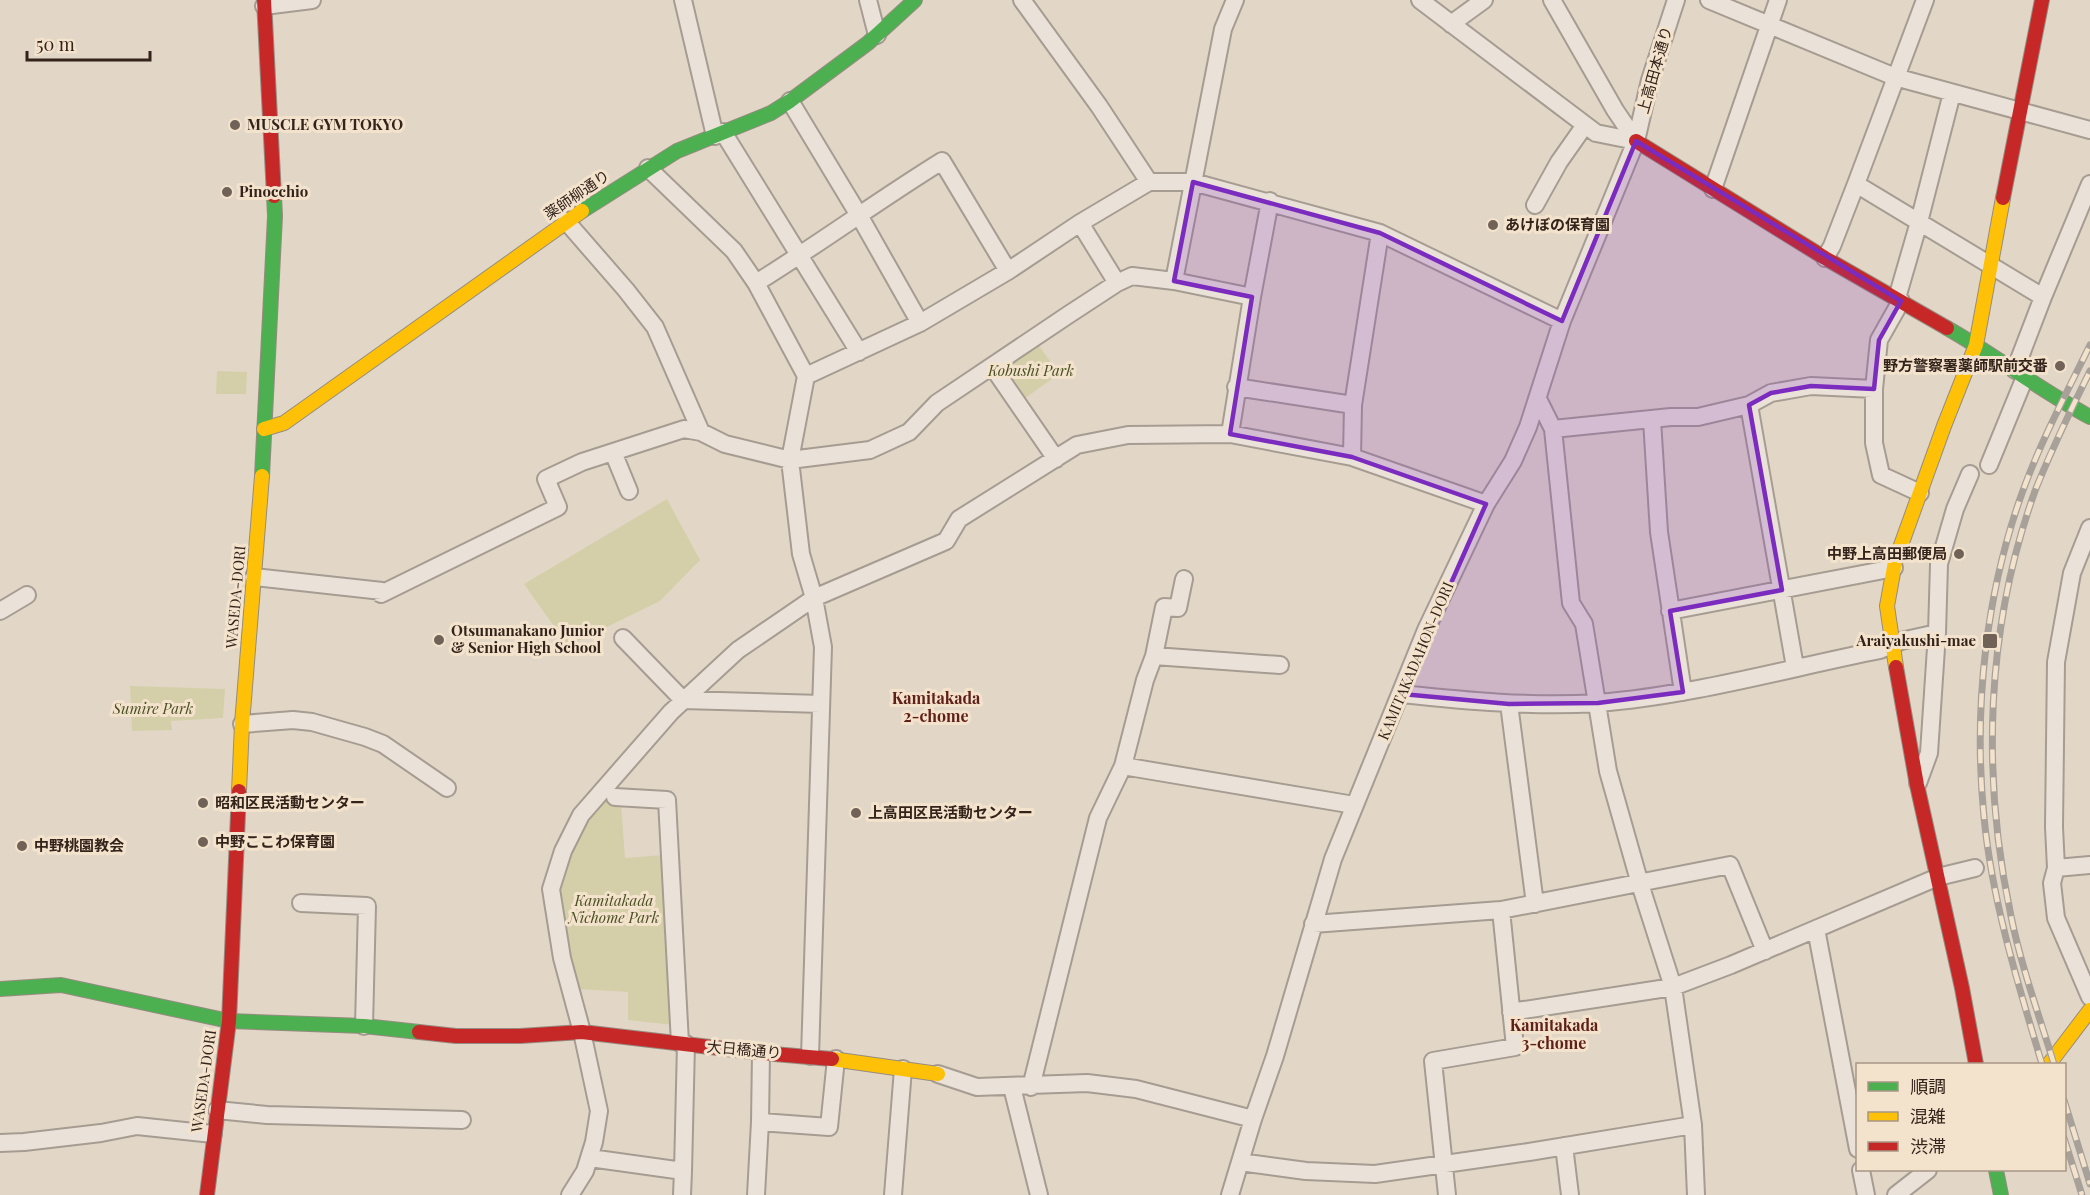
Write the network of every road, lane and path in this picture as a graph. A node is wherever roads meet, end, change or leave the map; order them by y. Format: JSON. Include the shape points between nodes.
{"nodes":[{"id":1,"x":312,"y":0,"type":"edge"},
{"id":2,"x":683,"y":0,"type":"edge"},
{"id":3,"x":868,"y":0,"type":"edge"},
{"id":4,"x":915,"y":0,"type":"edge"},
{"id":5,"x":1022,"y":0,"type":"edge"},
{"id":6,"x":1235,"y":0,"type":"edge"},
{"id":7,"x":1420,"y":0,"type":"edge"},
{"id":8,"x":1485,"y":0,"type":"edge"},
{"id":9,"x":1676,"y":0,"type":"edge"},
{"id":10,"x":1709,"y":0,"type":"edge"},
{"id":11,"x":1778,"y":0,"type":"edge"},
{"id":12,"x":1925,"y":0,"type":"edge"},
{"id":13,"x":2042,"y":0,"type":"edge"},
{"id":14,"x":1558,"y":2,"type":"edge"},
{"id":15,"x":264,"y":3,"type":"edge"},
{"id":16,"x":1451,"y":24,"type":"junction"},
{"id":17,"x":1769,"y":26,"type":"junction"},
{"id":18,"x":877,"y":35,"type":"junction"},
{"id":19,"x":1895,"y":77,"type":"junction"},
{"id":20,"x":1952,"y":93,"type":"junction"},
{"id":21,"x":790,"y":101,"type":"junction"},
{"id":22,"x":2020,"y":111,"type":"junction"},
{"id":23,"x":1585,"y":125,"type":"junction"},
{"id":24,"x":2090,"y":130,"type":"edge"},
{"id":25,"x":719,"y":134,"type":"junction"},
{"id":26,"x":1636,"y":141,"type":"junction"},
{"id":27,"x":648,"y":168,"type":"junction"},
{"id":28,"x":1149,"y":182,"type":"junction"},
{"id":29,"x":1193,"y":182,"type":"junction"},
{"id":30,"x":1857,"y":184,"type":"junction"},
{"id":31,"x":2090,"y":184,"type":"edge"},
{"id":32,"x":1713,"y":189,"type":"junction"},
{"id":33,"x":1270,"y":201,"type":"junction"},
{"id":34,"x":1535,"y":205,"type":"dead end"},
{"id":35,"x":860,"y":217,"type":"junction"},
{"id":36,"x":566,"y":221,"type":"junction"},
{"id":37,"x":1919,"y":222,"type":"junction"},
{"id":38,"x":1080,"y":223,"type":"junction"},
{"id":39,"x":1380,"y":233,"type":"junction"},
{"id":40,"x":800,"y":256,"type":"junction"},
{"id":41,"x":1825,"y":258,"type":"junction"},
{"id":42,"x":1989,"y":266,"type":"junction"},
{"id":43,"x":1008,"y":271,"type":"junction"},
{"id":44,"x":1174,"y":281,"type":"junction"},
{"id":45,"x":756,"y":283,"type":"junction"},
{"id":46,"x":1117,"y":283,"type":"junction"},
{"id":47,"x":1252,"y":297,"type":"junction"},
{"id":48,"x":2043,"y":297,"type":"junction"},
{"id":49,"x":1899,"y":300,"type":"junction"},
{"id":50,"x":1562,"y":321,"type":"junction"},
{"id":51,"x":920,"y":323,"type":"junction"},
{"id":52,"x":1976,"y":345,"type":"junction"},
{"id":53,"x":858,"y":352,"type":"junction"},
{"id":54,"x":992,"y":366,"type":"junction"},
{"id":55,"x":2020,"y":374,"type":"junction"},
{"id":56,"x":806,"y":376,"type":"junction"},
{"id":57,"x":1236,"y":387,"type":"junction"},
{"id":58,"x":1874,"y":389,"type":"junction"},
{"id":59,"x":1538,"y":399,"type":"junction"},
{"id":60,"x":1353,"y":405,"type":"junction"},
{"id":61,"x":1749,"y":405,"type":"junction"},
{"id":62,"x":2088,"y":412,"type":"edge"},
{"id":63,"x":1652,"y":420,"type":"junction"},
{"id":64,"x":264,"y":429,"type":"junction"},
{"id":65,"x":1553,"y":429,"type":"junction"},
{"id":66,"x":701,"y":432,"type":"junction"},
{"id":67,"x":1230,"y":434,"type":"junction"},
{"id":68,"x":613,"y":452,"type":"junction"},
{"id":69,"x":1352,"y":457,"type":"junction"},
{"id":70,"x":1056,"y":459,"type":"junction"},
{"id":71,"x":790,"y":460,"type":"junction"},
{"id":72,"x":1989,"y":465,"type":"dead end"},
{"id":73,"x":1970,"y":474,"type":"dead end"},
{"id":74,"x":629,"y":491,"type":"dead end"},
{"id":75,"x":1920,"y":493,"type":"junction"},
{"id":76,"x":1486,"y":504,"type":"junction"},
{"id":77,"x":2090,"y":528,"type":"edge"},
{"id":78,"x":1894,"y":568,"type":"junction"},
{"id":79,"x":254,"y":577,"type":"junction"},
{"id":80,"x":1184,"y":579,"type":"dead end"},
{"id":81,"x":1782,"y":590,"type":"junction"},
{"id":82,"x":27,"y":595,"type":"dead end"},
{"id":83,"x":814,"y":598,"type":"junction"},
{"id":84,"x":0,"y":610,"type":"edge"},
{"id":85,"x":1670,"y":611,"type":"junction"},
{"id":86,"x":1937,"y":633,"type":"junction"},
{"id":87,"x":624,"y":638,"type":"dead end"},
{"id":88,"x":1892,"y":645,"type":"junction"},
{"id":89,"x":1154,"y":656,"type":"junction"},
{"id":90,"x":1280,"y":665,"type":"dead end"},
{"id":91,"x":1795,"y":667,"type":"junction"},
{"id":92,"x":1683,"y":692,"type":"junction"},
{"id":93,"x":1402,"y":694,"type":"junction"},
{"id":94,"x":683,"y":700,"type":"junction"},
{"id":95,"x":1598,"y":703,"type":"junction"},
{"id":96,"x":821,"y":704,"type":"junction"},
{"id":97,"x":1509,"y":704,"type":"junction"},
{"id":98,"x":242,"y":724,"type":"junction"},
{"id":99,"x":1123,"y":766,"type":"junction"},
{"id":100,"x":1917,"y":784,"type":"junction"},
{"id":101,"x":447,"y":788,"type":"dead end"},
{"id":102,"x":615,"y":797,"type":"dead end"},
{"id":103,"x":1354,"y":805,"type":"junction"},
{"id":104,"x":2090,"y":865,"type":"edge"},
{"id":105,"x":1975,"y":868,"type":"dead end"},
{"id":106,"x":2056,"y":868,"type":"junction"},
{"id":107,"x":1938,"y":877,"type":"junction"},
{"id":108,"x":1640,"y":884,"type":"junction"},
{"id":109,"x":301,"y":903,"type":"dead end"},
{"id":110,"x":1535,"y":904,"type":"junction"},
{"id":111,"x":1501,"y":910,"type":"junction"},
{"id":112,"x":1313,"y":924,"type":"junction"},
{"id":113,"x":1816,"y":929,"type":"junction"},
{"id":114,"x":1765,"y":951,"type":"junction"},
{"id":115,"x":1673,"y":987,"type":"junction"},
{"id":116,"x":0,"y":989,"type":"edge"},
{"id":117,"x":2090,"y":997,"type":"edge"},
{"id":118,"x":2090,"y":1010,"type":"edge"},
{"id":119,"x":1511,"y":1012,"type":"junction"},
{"id":120,"x":229,"y":1021,"type":"junction"},
{"id":121,"x":364,"y":1026,"type":"junction"},
{"id":122,"x":582,"y":1032,"type":"junction"},
{"id":123,"x":683,"y":1044,"type":"junction"},
{"id":124,"x":761,"y":1053,"type":"junction"},
{"id":125,"x":810,"y":1056,"type":"junction"},
{"id":126,"x":836,"y":1059,"type":"junction"},
{"id":127,"x":1976,"y":1063,"type":"edge"},
{"id":128,"x":2050,"y":1063,"type":"edge"},
{"id":129,"x":903,"y":1069,"type":"junction"},
{"id":130,"x":938,"y":1074,"type":"joint"},
{"id":131,"x":1012,"y":1087,"type":"junction"},
{"id":132,"x":1031,"y":1087,"type":"junction"},
{"id":133,"x":217,"y":1110,"type":"junction"},
{"id":134,"x":1253,"y":1119,"type":"junction"},
{"id":135,"x":462,"y":1120,"type":"dead end"},
{"id":136,"x":760,"y":1122,"type":"junction"},
{"id":137,"x":1693,"y":1125,"type":"junction"},
{"id":138,"x":213,"y":1134,"type":"junction"},
{"id":139,"x":0,"y":1143,"type":"edge"},
{"id":140,"x":1856,"y":1144,"type":"edge"},
{"id":141,"x":1564,"y":1146,"type":"junction"},
{"id":142,"x":590,"y":1158,"type":"junction"},
{"id":143,"x":1239,"y":1162,"type":"junction"},
{"id":144,"x":1444,"y":1164,"type":"junction"},
{"id":145,"x":1861,"y":1171,"type":"edge"},
{"id":146,"x":1927,"y":1171,"type":"edge"},
{"id":147,"x":1996,"y":1171,"type":"edge"},
{"id":148,"x":683,"y":1172,"type":"junction"},
{"id":149,"x":207,"y":1195,"type":"edge"},
{"id":150,"x":570,"y":1195,"type":"edge"},
{"id":151,"x":684,"y":1195,"type":"edge"},
{"id":152,"x":756,"y":1195,"type":"edge"},
{"id":153,"x":893,"y":1195,"type":"edge"},
{"id":154,"x":1039,"y":1195,"type":"edge"},
{"id":155,"x":1230,"y":1195,"type":"edge"},
{"id":156,"x":1448,"y":1195,"type":"edge"},
{"id":157,"x":1570,"y":1195,"type":"edge"},
{"id":158,"x":1696,"y":1195,"type":"edge"},
{"id":159,"x":1866,"y":1195,"type":"edge"},
{"id":160,"x":1896,"y":1195,"type":"edge"},
{"id":161,"x":2001,"y":1195,"type":"edge"}],
"edges":[{"from":1,"to":15,"type":"street"},
{"from":2,"to":25,"type":"street"},
{"from":3,"to":18,"type":"street"},
{"from":4,"to":18,"type":"street","name":"薬師柳通り"},
{"from":5,"to":28,"type":"street"},
{"from":6,"to":29,"type":"street","via":[[1223,29]]},
{"from":7,"to":16,"type":"street"},
{"from":8,"to":16,"type":"street"},
{"from":9,"to":26,"type":"street","name":"上高田本通り","via":[[1650,80]]},
{"from":10,"to":17,"type":"street"},
{"from":11,"to":17,"type":"street"},
{"from":12,"to":19,"type":"street"},
{"from":13,"to":22,"type":"street"},
{"from":14,"to":26,"type":"street","via":[[1615,110]]},
{"from":15,"to":64,"type":"street","name":"WASEDA-DORI","via":[[275,216]]},
{"from":16,"to":23,"type":"street"},
{"from":17,"to":19,"type":"street"},
{"from":17,"to":32,"type":"street"},
{"from":18,"to":21,"type":"street","name":"薬師柳通り"},
{"from":19,"to":20,"type":"street"},
{"from":19,"to":30,"type":"street"},
{"from":20,"to":22,"type":"street"},
{"from":20,"to":37,"type":"street"},
{"from":21,"to":25,"type":"street","name":"薬師柳通り"},
{"from":21,"to":35,"type":"street"},
{"from":22,"to":24,"type":"street"},
{"from":22,"to":42,"type":"street"},
{"from":23,"to":26,"type":"street","via":[[1596,133]]},
{"from":23,"to":34,"type":"street","via":[[1558,162]]},
{"from":25,"to":27,"type":"street","name":"薬師柳通り"},
{"from":25,"to":40,"type":"street"},
{"from":26,"to":32,"type":"street"},
{"from":26,"to":50,"type":"street","name":"KAMITAKADAHON-DORI"},
{"from":27,"to":36,"type":"street","name":"薬師柳通り"},
{"from":27,"to":45,"type":"street","via":[[734,251]]},
{"from":28,"to":29,"type":"street"},
{"from":28,"to":38,"type":"street"},
{"from":29,"to":33,"type":"street"},
{"from":29,"to":44,"type":"street"},
{"from":30,"to":37,"type":"street"},
{"from":30,"to":41,"type":"street"},
{"from":31,"to":48,"type":"street"},
{"from":32,"to":41,"type":"street"},
{"from":33,"to":39,"type":"street"},
{"from":33,"to":47,"type":"street"},
{"from":35,"to":40,"type":"street"},
{"from":35,"to":43,"type":"street","via":[[888,194],[942,161]]},
{"from":35,"to":51,"type":"street"},
{"from":36,"to":64,"type":"street","name":"薬師柳通り","via":[[284,423]]},
{"from":36,"to":66,"type":"street","via":[[655,327]]},
{"from":37,"to":42,"type":"street"},
{"from":37,"to":49,"type":"street"},
{"from":38,"to":43,"type":"street"},
{"from":38,"to":46,"type":"street"},
{"from":39,"to":50,"type":"street"},
{"from":39,"to":60,"type":"street"},
{"from":40,"to":45,"type":"street"},
{"from":40,"to":53,"type":"street"},
{"from":41,"to":49,"type":"street"},
{"from":42,"to":48,"type":"street"},
{"from":42,"to":52,"type":"street"},
{"from":43,"to":51,"type":"street"},
{"from":44,"to":46,"type":"street","via":[[1132,276]]},
{"from":44,"to":47,"type":"street"},
{"from":45,"to":56,"type":"street"},
{"from":46,"to":54,"type":"street"},
{"from":47,"to":57,"type":"street"},
{"from":48,"to":55,"type":"street"},
{"from":49,"to":52,"type":"street"},
{"from":49,"to":58,"type":"street","via":[[1879,340]]},
{"from":50,"to":59,"type":"street","name":"KAMITAKADAHON-DORI"},
{"from":51,"to":53,"type":"street"},
{"from":52,"to":55,"type":"street"},
{"from":52,"to":75,"type":"street"},
{"from":53,"to":56,"type":"street"},
{"from":54,"to":70,"type":"street"},
{"from":54,"to":71,"type":"street","via":[[937,403],[900,437],[870,450]]},
{"from":55,"to":62,"type":"street","via":[[2062,402]]},
{"from":55,"to":72,"type":"street"},
{"from":56,"to":71,"type":"street"},
{"from":57,"to":60,"type":"street"},
{"from":57,"to":67,"type":"street"},
{"from":58,"to":61,"type":"street","via":[[1811,386],[1771,393]]},
{"from":58,"to":75,"type":"street","via":[[1874,443],[1881,475]]},
{"from":59,"to":65,"type":"street"},
{"from":59,"to":76,"type":"street","name":"KAMITAKADAHON-DORI","via":[[1513,461]]},
{"from":60,"to":69,"type":"street"},
{"from":61,"to":63,"type":"street","via":[[1698,417]]},
{"from":61,"to":81,"type":"street"},
{"from":63,"to":65,"type":"street"},
{"from":63,"to":85,"type":"street","via":[[1659,532]]},
{"from":64,"to":79,"type":"street","name":"WASEDA-DORI"},
{"from":65,"to":95,"type":"street","via":[[1571,603],[1584,624]]},
{"from":66,"to":68,"type":"street","via":[[684,429]]},
{"from":66,"to":71,"type":"street","via":[[725,444]]},
{"from":67,"to":69,"type":"street"},
{"from":67,"to":70,"type":"street","via":[[1128,435],[1088,442]]},
{"from":68,"to":74,"type":"street"},
{"from":68,"to":79,"type":"street","via":[[546,478],[558,507],[381,594],[382,591]]},
{"from":69,"to":76,"type":"street"},
{"from":70,"to":83,"type":"street","via":[[959,519],[946,541]]},
{"from":71,"to":83,"type":"street","via":[[801,554]]},
{"from":73,"to":86,"type":"street","via":[[1939,564]]},
{"from":75,"to":78,"type":"street"},
{"from":76,"to":93,"type":"street","name":"KAMITAKADAHON-DORI","via":[[1426,630]]},
{"from":77,"to":106,"type":"street","via":[[2072,573],[2056,662]]},
{"from":78,"to":81,"type":"street"},
{"from":78,"to":88,"type":"street","via":[[1887,606]]},
{"from":79,"to":98,"type":"street","name":"WASEDA-DORI"},
{"from":80,"to":89,"type":"street","via":[[1178,608],[1164,607]]},
{"from":81,"to":85,"type":"street"},
{"from":81,"to":91,"type":"street"},
{"from":82,"to":84,"type":"street"},
{"from":83,"to":94,"type":"street","via":[[738,650]]},
{"from":83,"to":96,"type":"street","via":[[823,647]]},
{"from":85,"to":92,"type":"street"},
{"from":86,"to":88,"type":"street"},
{"from":86,"to":100,"type":"street","via":[[1929,753]]},
{"from":87,"to":94,"type":"street"},
{"from":88,"to":91,"type":"street"},
{"from":88,"to":100,"type":"street"},
{"from":89,"to":90,"type":"street"},
{"from":89,"to":99,"type":"street"},
{"from":91,"to":92,"type":"street"},
{"from":92,"to":95,"type":"street"},
{"from":93,"to":97,"type":"street"},
{"from":93,"to":103,"type":"street","name":"KAMITAKADAHON-DORI"},
{"from":94,"to":96,"type":"street"},
{"from":94,"to":122,"type":"street","via":[[581,815],[563,851],[551,889],[562,957]]},
{"from":95,"to":97,"type":"street"},
{"from":95,"to":108,"type":"street","via":[[1608,771]]},
{"from":96,"to":125,"type":"street"},
{"from":97,"to":110,"type":"street"},
{"from":98,"to":101,"type":"street","via":[[312,722],[365,737],[383,744]]},
{"from":98,"to":120,"type":"street","name":"WASEDA-DORI"},
{"from":99,"to":103,"type":"street"},
{"from":99,"to":132,"type":"street","via":[[1098,818]]},
{"from":100,"to":107,"type":"street"},
{"from":102,"to":123,"type":"street","via":[[667,800]]},
{"from":103,"to":112,"type":"street","name":"KAMITAKADAHON-DORI"},
{"from":104,"to":106,"type":"street"},
{"from":105,"to":107,"type":"street"},
{"from":106,"to":117,"type":"street","via":[[2052,883],[2056,918]]},
{"from":107,"to":113,"type":"street"},
{"from":107,"to":127,"type":"street"},
{"from":108,"to":110,"type":"street"},
{"from":108,"to":114,"type":"street","via":[[1730,865]]},
{"from":108,"to":115,"type":"street"},
{"from":109,"to":121,"type":"street","via":[[368,906]]},
{"from":110,"to":111,"type":"street"},
{"from":111,"to":112,"type":"street"},
{"from":111,"to":119,"type":"street"},
{"from":112,"to":134,"type":"street","name":"KAMITAKADAHON-DORI"},
{"from":113,"to":114,"type":"street"},
{"from":113,"to":140,"type":"street"},
{"from":114,"to":115,"type":"street"},
{"from":115,"to":119,"type":"street"},
{"from":115,"to":137,"type":"street"},
{"from":116,"to":120,"type":"street","name":"大日橋通り","via":[[61,985]]},
{"from":118,"to":128,"type":"street"},
{"from":119,"to":144,"type":"street","via":[[1515,1047],[1433,1061]]},
{"from":120,"to":121,"type":"street","name":"大日橋通り"},
{"from":120,"to":133,"type":"street","name":"WASEDA-DORI"},
{"from":121,"to":122,"type":"street","name":"大日橋通り","via":[[456,1036]]},
{"from":122,"to":123,"type":"street","name":"大日橋通り"},
{"from":122,"to":142,"type":"street","via":[[599,1111]]},
{"from":123,"to":124,"type":"street","name":"大日橋通り"},
{"from":123,"to":148,"type":"street"},
{"from":124,"to":125,"type":"street","name":"大日橋通り"},
{"from":124,"to":136,"type":"street"},
{"from":125,"to":126,"type":"street","name":"大日橋通り"},
{"from":126,"to":129,"type":"street","name":"大日橋通り"},
{"from":126,"to":136,"type":"street","via":[[829,1127]]},
{"from":129,"to":130,"type":"street","name":"大日橋通り"},
{"from":129,"to":153,"type":"street"},
{"from":130,"to":131,"type":"street","name":"大日橋通り","via":[[976,1087]]},
{"from":131,"to":132,"type":"street","name":"大日橋通り"},
{"from":131,"to":154,"type":"street"},
{"from":132,"to":134,"type":"street","name":"大日橋通り","via":[[1087,1083],[1136,1089]]},
{"from":133,"to":135,"type":"street"},
{"from":133,"to":138,"type":"street","name":"WASEDA-DORI"},
{"from":134,"to":143,"type":"street","name":"KAMITAKADAHON-DORI"},
{"from":136,"to":152,"type":"street"},
{"from":137,"to":141,"type":"street"},
{"from":137,"to":158,"type":"street"},
{"from":138,"to":139,"type":"street","via":[[137,1126],[90,1135]]},
{"from":138,"to":149,"type":"street","name":"WASEDA-DORI"},
{"from":141,"to":144,"type":"street"},
{"from":141,"to":157,"type":"street"},
{"from":142,"to":148,"type":"street"},
{"from":142,"to":150,"type":"street"},
{"from":143,"to":144,"type":"street","via":[[1306,1171],[1375,1174]]},
{"from":143,"to":155,"type":"street","name":"KAMITAKADAHON-DORI"},
{"from":144,"to":156,"type":"street"},
{"from":145,"to":159,"type":"street"},
{"from":146,"to":160,"type":"street"},
{"from":147,"to":161,"type":"street"},
{"from":148,"to":151,"type":"street"}]}
